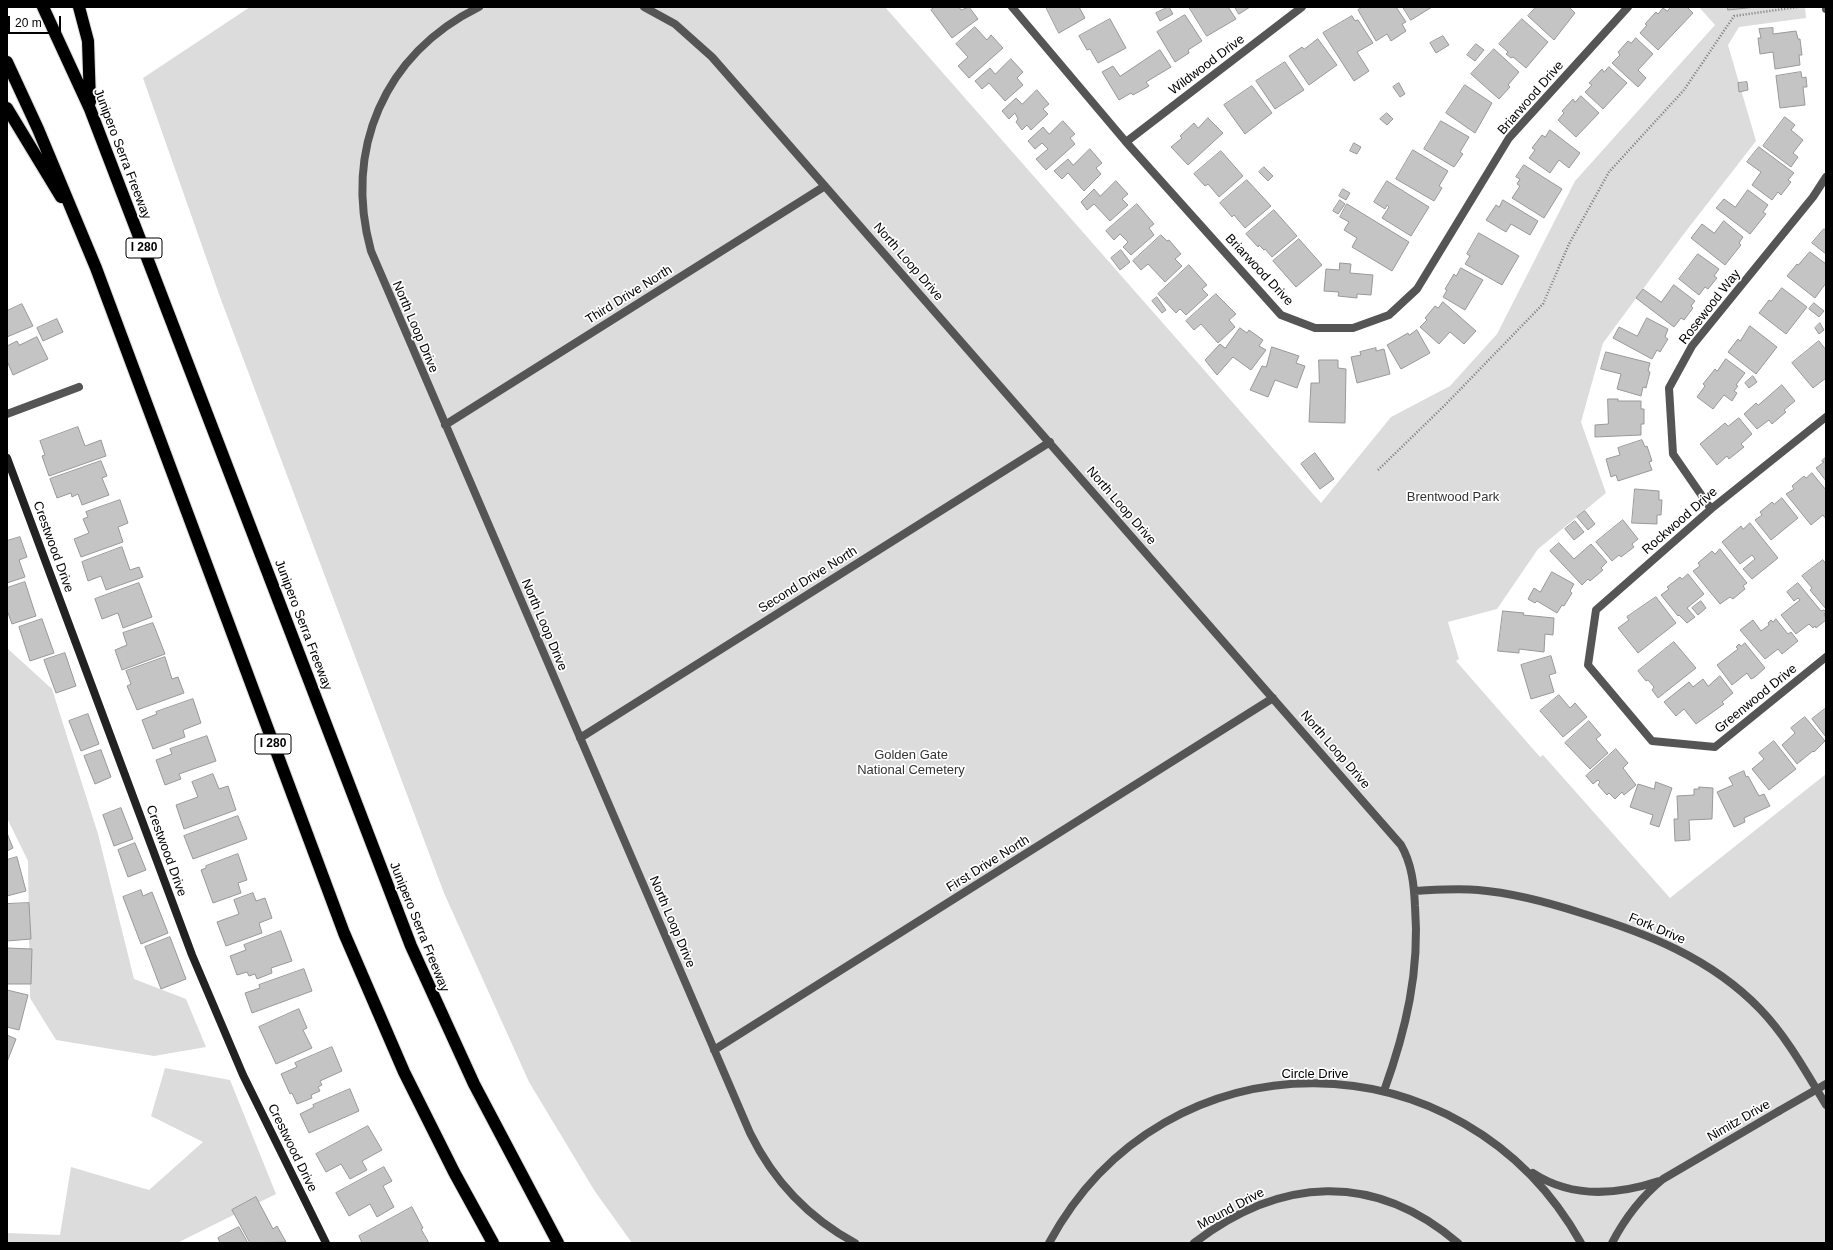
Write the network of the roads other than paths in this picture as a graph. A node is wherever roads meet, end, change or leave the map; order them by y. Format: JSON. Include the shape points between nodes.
{"nodes":[{"id":1,"x":43,"y":7,"type":"edge"},
{"id":2,"x":79,"y":7,"type":"edge"},
{"id":3,"x":479,"y":7,"type":"edge"},
{"id":4,"x":644,"y":7,"type":"edge"},
{"id":5,"x":1012,"y":7,"type":"edge"},
{"id":6,"x":1302,"y":7,"type":"edge"},
{"id":7,"x":1628,"y":7,"type":"edge"},
{"id":8,"x":7,"y":62,"type":"edge"},
{"id":9,"x":7,"y":108,"type":"edge"},
{"id":10,"x":90,"y":109,"type":"junction"},
{"id":11,"x":1126,"y":142,"type":"junction"},
{"id":12,"x":1826,"y":177,"type":"edge"},
{"id":13,"x":825,"y":186,"type":"junction"},
{"id":14,"x":82,"y":232,"type":"junction"},
{"id":15,"x":79,"y":387,"type":"dead end"},
{"id":16,"x":7,"y":414,"type":"edge"},
{"id":17,"x":1826,"y":417,"type":"edge"},
{"id":18,"x":444,"y":425,"type":"junction"},
{"id":19,"x":1050,"y":442,"type":"junction"},
{"id":20,"x":7,"y":458,"type":"edge"},
{"id":21,"x":1711,"y":509,"type":"junction"},
{"id":22,"x":1826,"y":657,"type":"edge"},
{"id":23,"x":1588,"y":665,"type":"joint"},
{"id":24,"x":1273,"y":698,"type":"junction"},
{"id":25,"x":580,"y":738,"type":"junction"},
{"id":26,"x":1414,"y":891,"type":"junction"},
{"id":27,"x":714,"y":1050,"type":"junction"},
{"id":28,"x":1826,"y":1084,"type":"edge"},
{"id":29,"x":1384,"y":1091,"type":"junction"},
{"id":30,"x":1826,"y":1105,"type":"edge"},
{"id":31,"x":1518,"y":1162,"type":"junction"},
{"id":32,"x":1663,"y":1179,"type":"junction"},
{"id":33,"x":326,"y":1243,"type":"edge"},
{"id":34,"x":493,"y":1243,"type":"edge"},
{"id":35,"x":558,"y":1243,"type":"edge"},
{"id":36,"x":855,"y":1243,"type":"edge"},
{"id":37,"x":1049,"y":1243,"type":"edge"},
{"id":38,"x":1194,"y":1243,"type":"edge"},
{"id":39,"x":1458,"y":1243,"type":"edge"},
{"id":40,"x":1581,"y":1243,"type":"edge"},
{"id":41,"x":1612,"y":1243,"type":"edge"}],
"edges":[{"from":1,"to":10,"type":"highway","name":"Junipero Serra Freeway","number":"I 280"},
{"from":2,"to":10,"type":"highway","via":[[88,41]]},
{"from":3,"to":18,"type":"street","name":"North Loop Drive","via":[[438,32],[410,58],[399,73],[385,95],[373,123],[361,176],[362,213],[371,251]]},
{"from":4,"to":13,"type":"street","name":"North Loop Drive","via":[[675,24],[701,46]]},
{"from":5,"to":11,"type":"street","name":"Briarwood Drive"},
{"from":6,"to":11,"type":"street","name":"Wildwood Drive"},
{"from":7,"to":11,"type":"street","name":"Briarwood Drive","via":[[1509,138],[1417,289],[1389,315],[1353,328],[1315,328],[1281,315]]},
{"from":8,"to":14,"type":"highway","number":"I 280"},
{"from":9,"to":14,"type":"highway"},
{"from":10,"to":35,"type":"highway","name":"Junipero Serra Freeway","number":"I 280","via":[[405,932],[474,1084]]},
{"from":12,"to":21,"type":"street","name":"Rosewood Way","via":[[1813,197],[1692,346],[1669,388],[1673,454]]},
{"from":13,"to":18,"type":"street","name":"Third Drive North"},
{"from":13,"to":19,"type":"street","name":"North Loop Drive"},
{"from":14,"to":34,"type":"highway","number":"I 280","via":[[344,933],[408,1078],[454,1172]]},
{"from":15,"to":16,"type":"street"},
{"from":17,"to":21,"type":"street","name":"Rockwood Drive"},
{"from":18,"to":25,"type":"street","name":"North Loop Drive"},
{"from":19,"to":24,"type":"street","name":"North Loop Drive"},
{"from":19,"to":25,"type":"street","name":"Second Drive North"},
{"from":20,"to":33,"type":"street","name":"Crestwood Drive","via":[[192,955],[243,1075]]},
{"from":21,"to":23,"type":"street","name":"Rockwood Drive","via":[[1596,610]]},
{"from":22,"to":23,"type":"street","name":"Greenwood Drive","via":[[1715,747],[1652,741]]},
{"from":24,"to":26,"type":"street","name":"North Loop Drive","via":[[1401,845],[1409,860]]},
{"from":24,"to":27,"type":"street","name":"First Drive North"},
{"from":25,"to":27,"type":"street","name":"North Loop Drive"},
{"from":26,"to":29,"type":"street","name":"North Loop Drive","via":[[1416,939],[1412,996],[1400,1044]]},
{"from":26,"to":30,"type":"street","name":"Fork Drive","via":[[1477,890],[1528,898],[1607,921],[1682,952],[1721,976],[1760,1009],[1799,1059]]},
{"from":27,"to":36,"type":"street","name":"North Loop Drive","via":[[750,1133],[775,1174],[807,1210]]},
{"from":28,"to":32,"type":"street","name":"Nimitz Drive","bridge":true},
{"from":29,"to":31,"type":"street","name":"Circle Drive","via":[[1407,1097],[1449,1114],[1484,1135]]},
{"from":29,"to":37,"type":"street","name":"Circle Drive","via":[[1336,1084],[1283,1085],[1215,1099],[1183,1113],[1143,1136],[1116,1156],[1071,1207]]},
{"from":31,"to":32,"type":"street","name":"Nimitz Drive","via":[[1545,1180],[1579,1191],[1619,1190]]},
{"from":31,"to":40,"type":"street","name":"Circle Drive","via":[[1559,1207]]},
{"from":32,"to":41,"type":"street","name":"Nimitz Drive","via":[[1631,1211]]},
{"from":38,"to":39,"type":"street","name":"Mound Drive","via":[[1247,1211],[1274,1200],[1300,1193],[1329,1191],[1361,1194],[1405,1207],[1433,1223]]}]}
